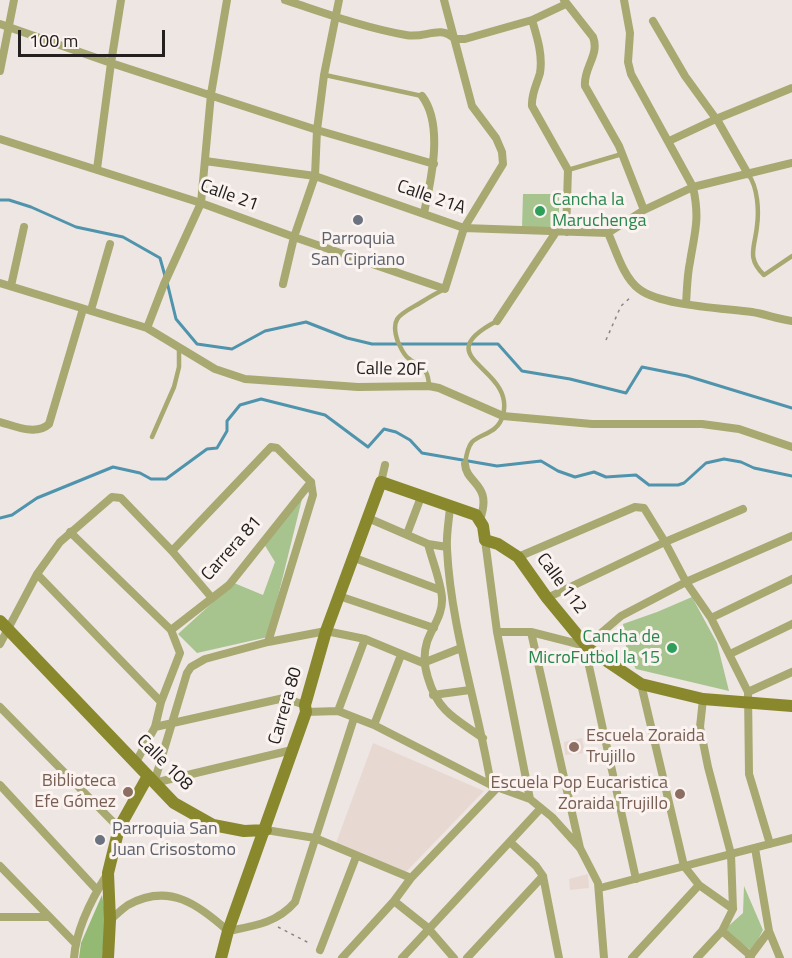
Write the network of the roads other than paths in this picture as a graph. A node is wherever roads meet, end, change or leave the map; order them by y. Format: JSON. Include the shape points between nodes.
{"nodes":[{"id":1,"x":14,"y":0,"type":"edge"},
{"id":2,"x":121,"y":0,"type":"edge"},
{"id":3,"x":227,"y":0,"type":"edge"},
{"id":4,"x":285,"y":0,"type":"edge"},
{"id":5,"x":339,"y":0,"type":"edge"},
{"id":6,"x":444,"y":0,"type":"edge"},
{"id":7,"x":624,"y":0,"type":"edge"},
{"id":8,"x":565,"y":2,"type":"edge"},
{"id":9,"x":336,"y":17,"type":"junction"},
{"id":10,"x":532,"y":20,"type":"junction"},
{"id":11,"x":653,"y":21,"type":"dead end"},
{"id":12,"x":4,"y":25,"type":"edge"},
{"id":13,"x":454,"y":39,"type":"junction"},
{"id":14,"x":111,"y":63,"type":"junction"},
{"id":15,"x":0,"y":71,"type":"edge"},
{"id":16,"x":324,"y":75,"type":"junction"},
{"id":17,"x":792,"y":88,"type":"edge"},
{"id":18,"x":211,"y":94,"type":"junction"},
{"id":19,"x":422,"y":96,"type":"joint"},
{"id":20,"x":716,"y":119,"type":"junction"},
{"id":21,"x":317,"y":130,"type":"junction"},
{"id":22,"x":0,"y":139,"type":"edge"},
{"id":23,"x":669,"y":141,"type":"junction"},
{"id":24,"x":622,"y":154,"type":"junction"},
{"id":25,"x":205,"y":161,"type":"junction"},
{"id":26,"x":792,"y":163,"type":"edge"},
{"id":27,"x":434,"y":164,"type":"junction"},
{"id":28,"x":97,"y":169,"type":"junction"},
{"id":29,"x":568,"y":170,"type":"junction"},
{"id":30,"x":748,"y":174,"type":"junction"},
{"id":31,"x":315,"y":176,"type":"junction"},
{"id":32,"x":693,"y":187,"type":"junction"},
{"id":33,"x":201,"y":203,"type":"junction"},
{"id":34,"x":644,"y":210,"type":"junction"},
{"id":35,"x":424,"y":213,"type":"junction"},
{"id":36,"x":24,"y":226,"type":"dead end"},
{"id":37,"x":464,"y":228,"type":"junction"},
{"id":38,"x":556,"y":232,"type":"junction"},
{"id":39,"x":566,"y":232,"type":"junction"},
{"id":40,"x":608,"y":232,"type":"junction"},
{"id":41,"x":294,"y":237,"type":"junction"},
{"id":42,"x":110,"y":244,"type":"dead end"},
{"id":43,"x":792,"y":256,"type":"edge"},
{"id":44,"x":0,"y":283,"type":"edge"},
{"id":45,"x":283,"y":284,"type":"dead end"},
{"id":46,"x":11,"y":286,"type":"junction"},
{"id":47,"x":445,"y":289,"type":"junction"},
{"id":48,"x":687,"y":304,"type":"junction"},
{"id":49,"x":87,"y":310,"type":"junction"},
{"id":50,"x":497,"y":321,"type":"joint"},
{"id":51,"x":792,"y":321,"type":"edge"},
{"id":52,"x":147,"y":328,"type":"junction"},
{"id":53,"x":179,"y":348,"type":"junction"},
{"id":54,"x":429,"y":386,"type":"junction"},
{"id":55,"x":503,"y":416,"type":"junction"},
{"id":56,"x":0,"y":422,"type":"edge"},
{"id":57,"x":152,"y":437,"type":"dead end"},
{"id":58,"x":792,"y":447,"type":"edge"},
{"id":59,"x":465,"y":464,"type":"joint"},
{"id":60,"x":385,"y":465,"type":"dead end"},
{"id":61,"x":311,"y":482,"type":"junction"},
{"id":62,"x":381,"y":482,"type":"junction"},
{"id":63,"x":421,"y":496,"type":"junction"},
{"id":64,"x":450,"y":507,"type":"junction"},
{"id":65,"x":743,"y":509,"type":"dead end"},
{"id":66,"x":368,"y":518,"type":"junction"},
{"id":67,"x":480,"y":519,"type":"junction"},
{"id":68,"x":70,"y":532,"type":"junction"},
{"id":69,"x":407,"y":534,"type":"junction"},
{"id":70,"x":792,"y":536,"type":"edge"},
{"id":71,"x":485,"y":540,"type":"junction"},
{"id":72,"x":665,"y":542,"type":"junction"},
{"id":73,"x":428,"y":544,"type":"junction"},
{"id":74,"x":447,"y":547,"type":"junction"},
{"id":75,"x":172,"y":551,"type":"junction"},
{"id":76,"x":352,"y":557,"type":"junction"},
{"id":77,"x":518,"y":557,"type":"junction"},
{"id":78,"x":37,"y":574,"type":"junction"},
{"id":79,"x":792,"y":579,"type":"edge"},
{"id":80,"x":686,"y":582,"type":"junction"},
{"id":81,"x":440,"y":590,"type":"junction"},
{"id":82,"x":339,"y":596,"type":"junction"},
{"id":83,"x":212,"y":598,"type":"junction"},
{"id":84,"x":547,"y":598,"type":"junction"},
{"id":85,"x":711,"y":618,"type":"junction"},
{"id":86,"x":792,"y":624,"type":"edge"},
{"id":87,"x":4,"y":625,"type":"edge"},
{"id":88,"x":434,"y":628,"type":"junction"},
{"id":89,"x":171,"y":630,"type":"junction"},
{"id":90,"x":326,"y":632,"type":"junction"},
{"id":91,"x":497,"y":632,"type":"junction"},
{"id":92,"x":531,"y":632,"type":"junction"},
{"id":93,"x":365,"y":639,"type":"junction"},
{"id":94,"x":268,"y":642,"type":"junction"},
{"id":95,"x":0,"y":644,"type":"edge"},
{"id":96,"x":587,"y":647,"type":"junction"},
{"id":97,"x":461,"y":648,"type":"junction"},
{"id":98,"x":730,"y":654,"type":"junction"},
{"id":99,"x":401,"y":655,"type":"junction"},
{"id":100,"x":423,"y":663,"type":"junction"},
{"id":101,"x":792,"y":672,"type":"edge"},
{"id":102,"x":641,"y":684,"type":"junction"},
{"id":103,"x":470,"y":690,"type":"junction"},
{"id":104,"x":433,"y":695,"type":"junction"},
{"id":105,"x":748,"y":697,"type":"junction"},
{"id":106,"x":703,"y":699,"type":"junction"},
{"id":107,"x":161,"y":702,"type":"junction"},
{"id":108,"x":792,"y":706,"type":"edge"},
{"id":109,"x":0,"y":707,"type":"edge"},
{"id":110,"x":305,"y":709,"type":"junction"},
{"id":111,"x":338,"y":711,"type":"junction"},
{"id":112,"x":354,"y":717,"type":"junction"},
{"id":113,"x":173,"y":723,"type":"junction"},
{"id":114,"x":374,"y":725,"type":"junction"},
{"id":115,"x":155,"y":727,"type":"junction"},
{"id":116,"x":483,"y":738,"type":"junction"},
{"id":117,"x":292,"y":750,"type":"junction"},
{"id":118,"x":136,"y":762,"type":"junction"},
{"id":119,"x":151,"y":780,"type":"junction"},
{"id":120,"x":0,"y":786,"type":"edge"},
{"id":121,"x":494,"y":787,"type":"junction"},
{"id":122,"x":530,"y":799,"type":"junction"},
{"id":123,"x":541,"y":808,"type":"junction"},
{"id":124,"x":119,"y":828,"type":"junction"},
{"id":125,"x":266,"y":830,"type":"junction"},
{"id":126,"x":315,"y":838,"type":"junction"},
{"id":127,"x":792,"y":838,"type":"edge"},
{"id":128,"x":510,"y":842,"type":"junction"},
{"id":129,"x":770,"y":844,"type":"junction"},
{"id":130,"x":580,"y":848,"type":"junction"},
{"id":131,"x":755,"y":848,"type":"junction"},
{"id":132,"x":731,"y":854,"type":"junction"},
{"id":133,"x":356,"y":856,"type":"junction"},
{"id":134,"x":684,"y":866,"type":"junction"},
{"id":135,"x":2,"y":870,"type":"edge"},
{"id":136,"x":108,"y":873,"type":"junction"},
{"id":137,"x":543,"y":876,"type":"junction"},
{"id":138,"x":411,"y":878,"type":"junction"},
{"id":139,"x":636,"y":879,"type":"junction"},
{"id":140,"x":699,"y":885,"type":"junction"},
{"id":141,"x":600,"y":888,"type":"junction"},
{"id":142,"x":98,"y":890,"type":"junction"},
{"id":143,"x":394,"y":901,"type":"junction"},
{"id":144,"x":733,"y":909,"type":"junction"},
{"id":145,"x":0,"y":917,"type":"edge"},
{"id":146,"x":48,"y":917,"type":"junction"},
{"id":147,"x":110,"y":920,"type":"junction"},
{"id":148,"x":428,"y":928,"type":"junction"},
{"id":149,"x":228,"y":931,"type":"junction"},
{"id":150,"x":722,"y":931,"type":"junction"},
{"id":151,"x":769,"y":931,"type":"junction"},
{"id":152,"x":75,"y":943,"type":"junction"},
{"id":153,"x":321,"y":950,"type":"road end"},
{"id":154,"x":750,"y":957,"type":"edge"},
{"id":155,"x":74,"y":958,"type":"edge"},
{"id":156,"x":108,"y":958,"type":"edge"},
{"id":157,"x":221,"y":958,"type":"edge"},
{"id":158,"x":342,"y":958,"type":"edge"},
{"id":159,"x":402,"y":958,"type":"edge"},
{"id":160,"x":454,"y":958,"type":"edge"},
{"id":161,"x":467,"y":958,"type":"edge"},
{"id":162,"x":559,"y":958,"type":"edge"},
{"id":163,"x":604,"y":958,"type":"edge"},
{"id":164,"x":632,"y":958,"type":"edge"},
{"id":165,"x":697,"y":958,"type":"edge"},
{"id":166,"x":780,"y":958,"type":"edge"}],
"edges":[{"from":1,"to":12,"type":"street"},
{"from":2,"to":14,"type":"street"},
{"from":3,"to":18,"type":"street"},
{"from":4,"to":9,"type":"street"},
{"from":5,"to":9,"type":"street"},
{"from":6,"to":13,"type":"street"},
{"from":7,"to":23,"type":"street","via":[[631,74]]},
{"from":8,"to":10,"type":"street"},
{"from":8,"to":24,"type":"street","via":[[596,44],[584,77],[585,86]]},
{"from":9,"to":13,"type":"street","via":[[408,36],[448,32]]},
{"from":9,"to":16,"type":"street"},
{"from":10,"to":13,"type":"street","via":[[474,38]]},
{"from":10,"to":29,"type":"street","via":[[541,56],[532,106]]},
{"from":11,"to":20,"type":"street"},
{"from":12,"to":14,"type":"street"},
{"from":12,"to":15,"type":"street"},
{"from":13,"to":37,"type":"street","via":[[472,106],[496,138],[503,164]]},
{"from":14,"to":18,"type":"street"},
{"from":14,"to":28,"type":"street"},
{"from":16,"to":19,"type":"lane"},
{"from":16,"to":21,"type":"street"},
{"from":17,"to":20,"type":"street"},
{"from":18,"to":21,"type":"street"},
{"from":18,"to":25,"type":"street"},
{"from":19,"to":27,"type":"street","via":[[432,118]]},
{"from":20,"to":23,"type":"street"},
{"from":20,"to":30,"type":"street"},
{"from":21,"to":27,"type":"street"},
{"from":21,"to":31,"type":"street"},
{"from":22,"to":28,"type":"street","name":"Calle 21"},
{"from":23,"to":32,"type":"street"},
{"from":24,"to":29,"type":"lane"},
{"from":24,"to":34,"type":"street"},
{"from":25,"to":31,"type":"street","name":"Calle 21A"},
{"from":25,"to":33,"type":"street"},
{"from":26,"to":30,"type":"street"},
{"from":27,"to":35,"type":"street"},
{"from":28,"to":33,"type":"street","name":"Calle 21"},
{"from":29,"to":39,"type":"street"},
{"from":30,"to":32,"type":"street"},
{"from":30,"to":43,"type":"lane","via":[[758,206],[752,250],[755,267],[764,275]]},
{"from":31,"to":35,"type":"street","name":"Calle 21A"},
{"from":31,"to":41,"type":"street"},
{"from":32,"to":34,"type":"street"},
{"from":32,"to":48,"type":"street","via":[[698,222],[689,264]]},
{"from":33,"to":41,"type":"street","name":"Calle 21"},
{"from":33,"to":52,"type":"street"},
{"from":34,"to":40,"type":"street"},
{"from":35,"to":37,"type":"street","name":"Calle 21A"},
{"from":36,"to":46,"type":"street"},
{"from":37,"to":38,"type":"street","name":"Calle 21A"},
{"from":37,"to":47,"type":"street"},
{"from":38,"to":39,"type":"street","name":"Calle 21A"},
{"from":38,"to":50,"type":"street"},
{"from":39,"to":40,"type":"street","name":"Calle 21A"},
{"from":40,"to":48,"type":"street","via":[[640,290]]},
{"from":41,"to":45,"type":"street"},
{"from":41,"to":47,"type":"street","name":"Calle 21"},
{"from":42,"to":49,"type":"street"},
{"from":44,"to":46,"type":"street","name":"Calle 20F"},
{"from":46,"to":49,"type":"street","name":"Calle 20F"},
{"from":47,"to":54,"type":"lane","via":[[402,312],[394,330],[408,358],[424,368]]},
{"from":48,"to":51,"type":"street"},
{"from":49,"to":52,"type":"street","name":"Calle 20F"},
{"from":49,"to":56,"type":"street","via":[[49,424],[37,431]]},
{"from":50,"to":55,"type":"lane","via":[[479,330],[468,347],[482,369],[499,384],[504,397]]},
{"from":52,"to":53,"type":"street","name":"Calle 20F"},
{"from":53,"to":54,"type":"street","name":"Calle 20F","via":[[215,369],[245,379],[357,387]]},
{"from":53,"to":57,"type":"lane","via":[[174,387]]},
{"from":54,"to":55,"type":"street","name":"Calle 20F"},
{"from":55,"to":58,"type":"street","name":"Calle 20F","via":[[592,424],[702,424],[739,429]]},
{"from":55,"to":59,"type":"lane","via":[[494,429],[472,441]]},
{"from":59,"to":67,"type":"street","via":[[466,472],[478,483],[484,498]]},
{"from":60,"to":62,"type":"street","name":"Carrera 80"},
{"from":61,"to":75,"type":"street","via":[[277,448],[271,447]]},
{"from":61,"to":83,"type":"street","name":"Carrera 81","via":[[229,585]]},
{"from":61,"to":94,"type":"street","via":[[313,495]]},
{"from":62,"to":63,"type":"street"},
{"from":62,"to":66,"type":"street","name":"Carrera 80"},
{"from":63,"to":64,"type":"street"},
{"from":63,"to":69,"type":"street"},
{"from":64,"to":67,"type":"street"},
{"from":64,"to":74,"type":"street"},
{"from":65,"to":72,"type":"street"},
{"from":66,"to":69,"type":"street"},
{"from":66,"to":76,"type":"street","name":"Carrera 80"},
{"from":67,"to":71,"type":"street"},
{"from":68,"to":75,"type":"street","via":[[112,497],[121,498]]},
{"from":68,"to":78,"type":"street"},
{"from":68,"to":89,"type":"street"},
{"from":69,"to":73,"type":"street"},
{"from":70,"to":80,"type":"street"},
{"from":71,"to":77,"type":"street","name":"Calle 112"},
{"from":71,"to":91,"type":"street"},
{"from":72,"to":77,"type":"street","via":[[640,506]]},
{"from":72,"to":80,"type":"street"},
{"from":72,"to":84,"type":"street"},
{"from":73,"to":74,"type":"street"},
{"from":73,"to":81,"type":"street"},
{"from":74,"to":97,"type":"street"},
{"from":75,"to":83,"type":"street"},
{"from":76,"to":81,"type":"street"},
{"from":76,"to":82,"type":"street","name":"Carrera 80"},
{"from":77,"to":84,"type":"street","name":"Calle 112"},
{"from":78,"to":87,"type":"street"},
{"from":78,"to":107,"type":"street"},
{"from":79,"to":85,"type":"street"},
{"from":80,"to":85,"type":"street"},
{"from":80,"to":96,"type":"street","via":[[621,616]]},
{"from":81,"to":88,"type":"street","via":[[441,613]]},
{"from":82,"to":88,"type":"street"},
{"from":82,"to":90,"type":"street","name":"Carrera 80"},
{"from":83,"to":89,"type":"street","name":"Carrera 81"},
{"from":84,"to":96,"type":"street","name":"Calle 112"},
{"from":85,"to":98,"type":"street"},
{"from":86,"to":98,"type":"street"},
{"from":87,"to":95,"type":"street"},
{"from":87,"to":118,"type":"street","name":"Calle 108"},
{"from":88,"to":100,"type":"street"},
{"from":89,"to":107,"type":"street","via":[[180,653]]},
{"from":90,"to":93,"type":"street"},
{"from":90,"to":94,"type":"street"},
{"from":90,"to":110,"type":"street","name":"Carrera 80"},
{"from":91,"to":92,"type":"street"},
{"from":91,"to":122,"type":"street"},
{"from":92,"to":96,"type":"street"},
{"from":92,"to":130,"type":"street"},
{"from":93,"to":99,"type":"street"},
{"from":93,"to":111,"type":"street"},
{"from":94,"to":113,"type":"street","via":[[191,667]]},
{"from":96,"to":102,"type":"street","name":"Calle 112"},
{"from":96,"to":139,"type":"street"},
{"from":97,"to":100,"type":"street"},
{"from":97,"to":103,"type":"street"},
{"from":98,"to":105,"type":"street"},
{"from":99,"to":100,"type":"street"},
{"from":99,"to":114,"type":"street"},
{"from":100,"to":104,"type":"street"},
{"from":101,"to":105,"type":"street","name":"Calle 112"},
{"from":102,"to":106,"type":"street","name":"Calle 112"},
{"from":102,"to":134,"type":"street"},
{"from":103,"to":104,"type":"street"},
{"from":103,"to":116,"type":"street"},
{"from":104,"to":116,"type":"street","via":[[452,717]]},
{"from":105,"to":106,"type":"street","name":"Calle 112"},
{"from":105,"to":108,"type":"street","name":"Calle 112"},
{"from":105,"to":129,"type":"street","via":[[749,774]]},
{"from":106,"to":132,"type":"street","via":[[700,727]]},
{"from":107,"to":115,"type":"street"},
{"from":109,"to":124,"type":"street"},
{"from":110,"to":111,"type":"street"},
{"from":110,"to":113,"type":"street","via":[[284,698]]},
{"from":110,"to":117,"type":"street","name":"Carrera 80"},
{"from":111,"to":112,"type":"street"},
{"from":112,"to":114,"type":"street"},
{"from":112,"to":126,"type":"street"},
{"from":113,"to":115,"type":"street"},
{"from":113,"to":119,"type":"street"},
{"from":114,"to":121,"type":"street"},
{"from":115,"to":118,"type":"street"},
{"from":116,"to":121,"type":"street"},
{"from":117,"to":119,"type":"street"},
{"from":117,"to":125,"type":"street","name":"Carrera 80"},
{"from":118,"to":119,"type":"street","name":"Calle 108"},
{"from":119,"to":124,"type":"street"},
{"from":119,"to":125,"type":"street","name":"Calle 108","via":[[174,803],[213,825],[244,831]]},
{"from":120,"to":142,"type":"street"},
{"from":121,"to":122,"type":"street"},
{"from":121,"to":138,"type":"street"},
{"from":122,"to":123,"type":"street"},
{"from":123,"to":128,"type":"street"},
{"from":123,"to":130,"type":"street"},
{"from":124,"to":136,"type":"street"},
{"from":125,"to":126,"type":"street","name":"Calle 108"},
{"from":125,"to":149,"type":"street","name":"Carrera 80"},
{"from":126,"to":133,"type":"street","name":"Calle 108"},
{"from":126,"to":149,"type":"street","via":[[295,902],[286,913],[269,922]]},
{"from":127,"to":129,"type":"street"},
{"from":128,"to":137,"type":"street"},
{"from":128,"to":148,"type":"street"},
{"from":129,"to":131,"type":"street"},
{"from":130,"to":141,"type":"street"},
{"from":131,"to":132,"type":"street"},
{"from":131,"to":151,"type":"street"},
{"from":132,"to":134,"type":"street"},
{"from":132,"to":144,"type":"street"},
{"from":133,"to":138,"type":"street","name":"Calle 108"},
{"from":133,"to":153,"type":"street"},
{"from":134,"to":139,"type":"street"},
{"from":134,"to":140,"type":"street"},
{"from":135,"to":146,"type":"street"},
{"from":136,"to":142,"type":"street"},
{"from":136,"to":147,"type":"street"},
{"from":137,"to":161,"type":"street"},
{"from":137,"to":162,"type":"street"},
{"from":138,"to":143,"type":"street"},
{"from":139,"to":141,"type":"street"},
{"from":140,"to":144,"type":"street"},
{"from":140,"to":164,"type":"street"},
{"from":141,"to":163,"type":"street"},
{"from":142,"to":152,"type":"street"},
{"from":143,"to":148,"type":"street"},
{"from":143,"to":158,"type":"street"},
{"from":144,"to":150,"type":"street"},
{"from":145,"to":146,"type":"street"},
{"from":146,"to":152,"type":"street"},
{"from":147,"to":149,"type":"street","via":[[128,905],[150,896],[171,896],[190,901]]},
{"from":147,"to":156,"type":"street"},
{"from":148,"to":159,"type":"street"},
{"from":148,"to":160,"type":"street"},
{"from":149,"to":157,"type":"street","name":"Carrera 80"},
{"from":150,"to":154,"type":"street"},
{"from":150,"to":165,"type":"street"},
{"from":151,"to":154,"type":"street"},
{"from":151,"to":166,"type":"street"},
{"from":152,"to":155,"type":"street"}]}
